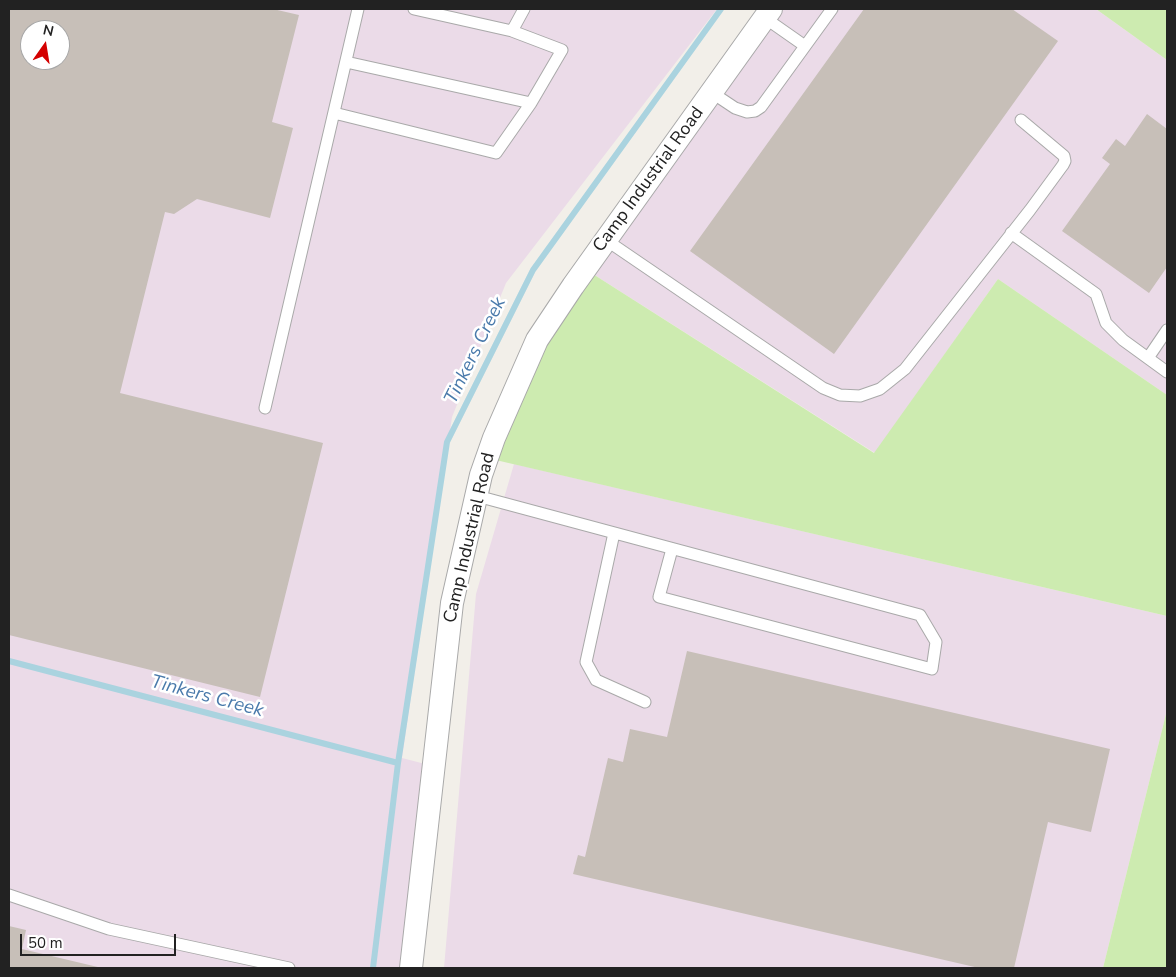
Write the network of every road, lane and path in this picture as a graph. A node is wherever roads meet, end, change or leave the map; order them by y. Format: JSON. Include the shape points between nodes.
{"nodes":[{"id":1,"x":358,"y":9,"type":"edge"},
{"id":2,"x":414,"y":9,"type":"edge"},
{"id":3,"x":524,"y":9,"type":"edge"},
{"id":4,"x":832,"y":9,"type":"edge"},
{"id":5,"x":768,"y":13,"type":"edge"},
{"id":6,"x":512,"y":32,"type":"junction"},
{"id":7,"x":805,"y":46,"type":"junction"},
{"id":8,"x":346,"y":62,"type":"junction"},
{"id":9,"x":711,"y":92,"type":"junction"},
{"id":10,"x":531,"y":103,"type":"junction"},
{"id":11,"x":334,"y":113,"type":"junction"},
{"id":12,"x":1021,"y":120,"type":"dead end"},
{"id":13,"x":1012,"y":233,"type":"junction"},
{"id":14,"x":606,"y":240,"type":"junction"},
{"id":15,"x":1167,"y":330,"type":"edge"},
{"id":16,"x":1148,"y":358,"type":"junction"},
{"id":17,"x":1167,"y":372,"type":"edge"},
{"id":18,"x":265,"y":408,"type":"dead end"},
{"id":19,"x":476,"y":496,"type":"junction"},
{"id":20,"x":614,"y":533,"type":"junction"},
{"id":21,"x":672,"y":549,"type":"junction"},
{"id":22,"x":645,"y":702,"type":"dead end"},
{"id":23,"x":9,"y":895,"type":"edge"},
{"id":24,"x":288,"y":968,"type":"edge"},
{"id":25,"x":410,"y":968,"type":"edge"}],
"edges":[{"from":1,"to":8,"type":"lane"},
{"from":2,"to":6,"type":"lane"},
{"from":3,"to":6,"type":"lane"},
{"from":4,"to":7,"type":"lane"},
{"from":5,"to":7,"type":"lane"},
{"from":5,"to":9,"type":"street","name":"Camp Industrial Road"},
{"from":6,"to":10,"type":"lane","via":[[562,50]]},
{"from":7,"to":9,"type":"lane","via":[[755,111],[735,108]]},
{"from":8,"to":10,"type":"lane"},
{"from":8,"to":11,"type":"lane"},
{"from":9,"to":14,"type":"street","name":"Camp Industrial Road"},
{"from":10,"to":11,"type":"lane","via":[[496,152]]},
{"from":11,"to":18,"type":"lane"},
{"from":12,"to":13,"type":"lane","via":[[1064,156],[1065,161]]},
{"from":13,"to":14,"type":"lane","via":[[905,369],[880,389],[860,396],[840,395],[823,388]]},
{"from":13,"to":16,"type":"lane","via":[[1096,294],[1106,323]]},
{"from":14,"to":19,"type":"street","name":"Camp Industrial Road","via":[[537,340],[494,438]]},
{"from":15,"to":16,"type":"lane"},
{"from":16,"to":17,"type":"lane"},
{"from":19,"to":20,"type":"lane"},
{"from":19,"to":25,"type":"street","name":"Camp Industrial Road","via":[[452,603]]},
{"from":20,"to":21,"type":"lane"},
{"from":20,"to":22,"type":"lane","via":[[586,662],[596,680]]},
{"from":21,"to":21,"type":"lane","via":[[920,615],[936,642],[932,669],[659,597]]},
{"from":23,"to":24,"type":"lane","via":[[109,929]]}]}
